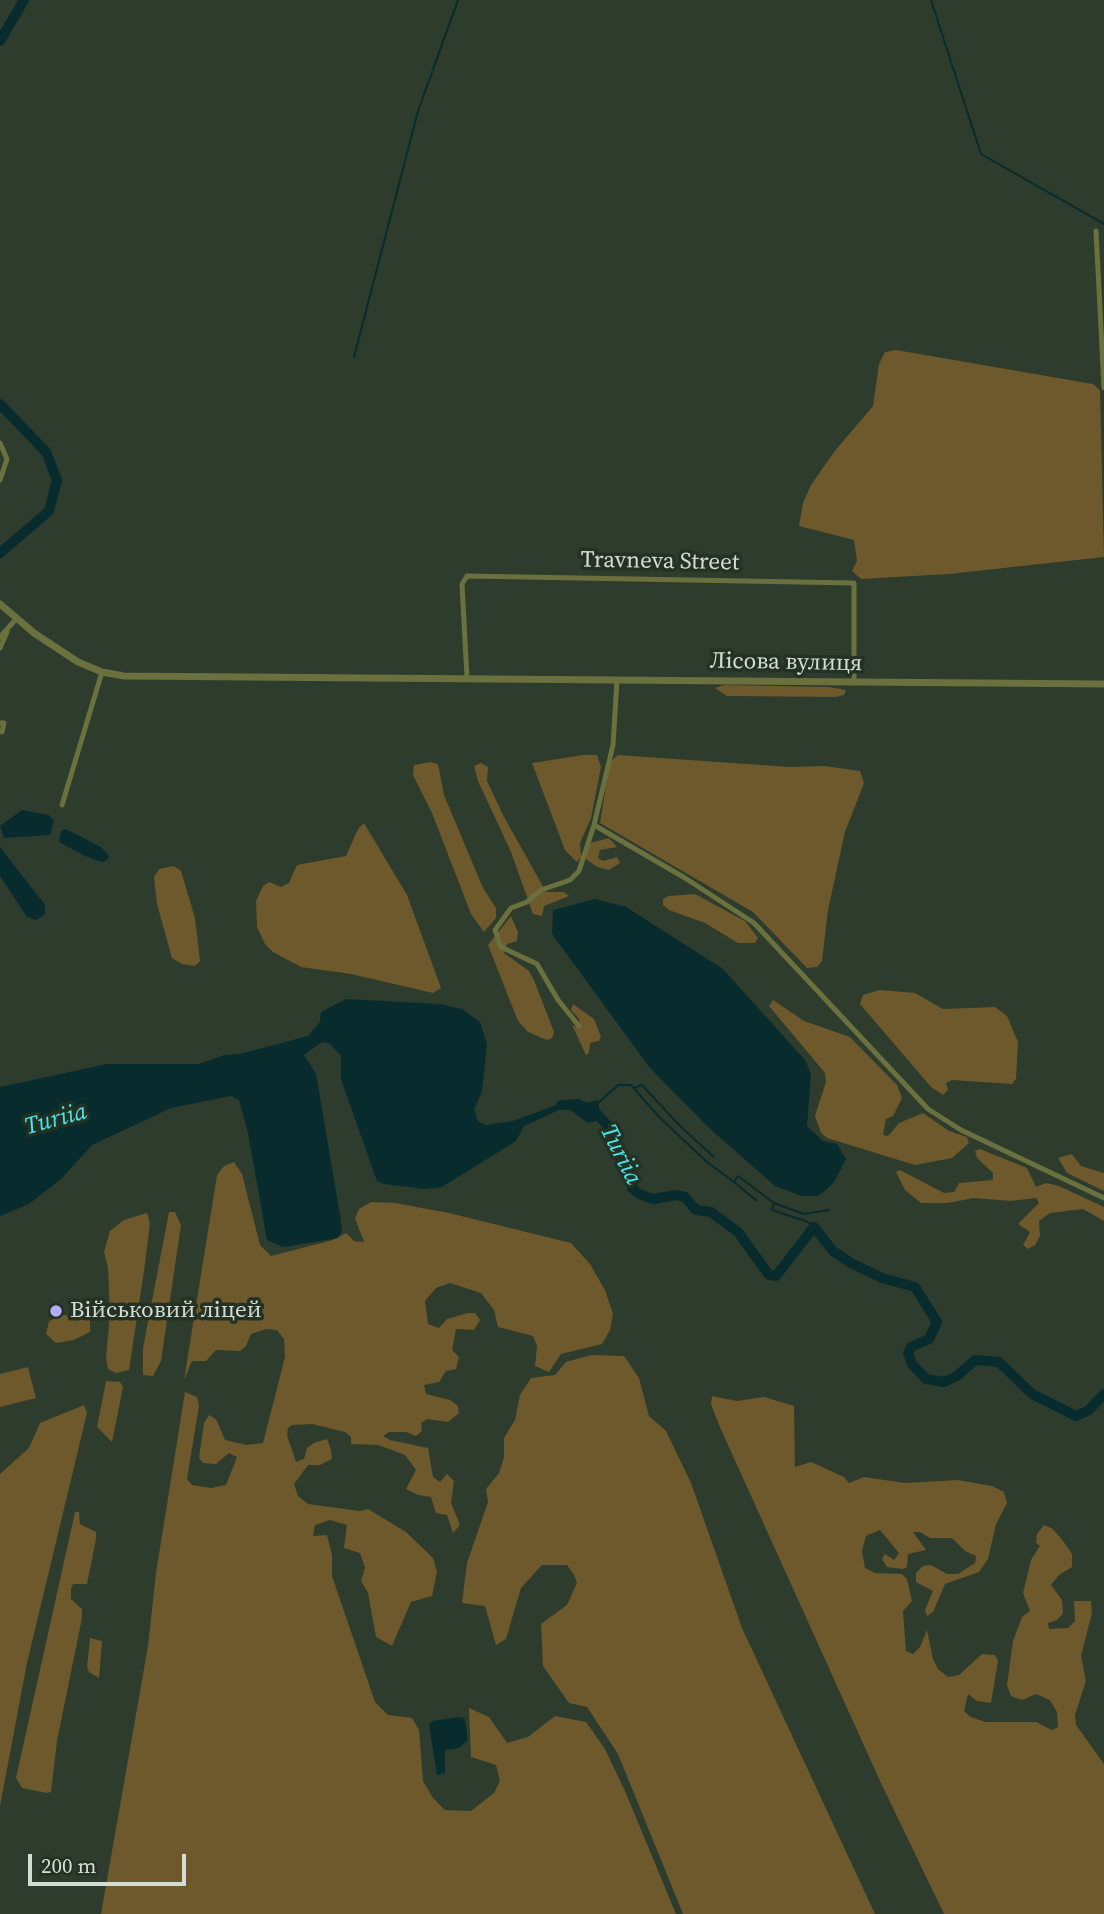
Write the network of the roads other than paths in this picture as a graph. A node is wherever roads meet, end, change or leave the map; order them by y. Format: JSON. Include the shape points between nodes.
{"nodes":[{"id":1,"x":1097,"y":231,"type":"dead end"},
{"id":2,"x":1104,"y":388,"type":"edge"},
{"id":3,"x":0,"y":443,"type":"edge"},
{"id":4,"x":0,"y":480,"type":"edge"},
{"id":5,"x":0,"y":604,"type":"edge"},
{"id":6,"x":16,"y":619,"type":"junction"},
{"id":7,"x":8,"y":630,"type":"junction"},
{"id":8,"x":0,"y":637,"type":"edge"},
{"id":9,"x":0,"y":648,"type":"edge"},
{"id":10,"x":102,"y":673,"type":"junction"},
{"id":11,"x":467,"y":678,"type":"junction"},
{"id":12,"x":617,"y":680,"type":"junction"},
{"id":13,"x":854,"y":683,"type":"junction"},
{"id":14,"x":1104,"y":684,"type":"edge"},
{"id":15,"x":0,"y":723,"type":"edge"},
{"id":16,"x":2,"y":732,"type":"dead end"},
{"id":17,"x":62,"y":805,"type":"dead end"},
{"id":18,"x":594,"y":825,"type":"junction"},
{"id":19,"x":579,"y":1026,"type":"dead end"},
{"id":20,"x":1104,"y":1198,"type":"edge"}],
"edges":[{"from":1,"to":2,"type":"street"},
{"from":3,"to":4,"type":"street","via":[[7,459]]},
{"from":5,"to":6,"type":"street"},
{"from":6,"to":7,"type":"street"},
{"from":6,"to":10,"type":"street"},
{"from":7,"to":8,"type":"street"},
{"from":7,"to":9,"type":"street"},
{"from":10,"to":11,"type":"street","name":"Лісова вулиця"},
{"from":10,"to":17,"type":"street"},
{"from":11,"to":12,"type":"street","name":"Лісова вулиця"},
{"from":11,"to":13,"type":"street","name":"Travneva Street","via":[[462,584],[467,576],[854,583]]},
{"from":12,"to":13,"type":"street","name":"Лісова вулиця"},
{"from":12,"to":18,"type":"street","via":[[613,745]]},
{"from":13,"to":14,"type":"street","name":"Лісова вулиця"},
{"from":15,"to":16,"type":"street","via":[[4,723]]},
{"from":18,"to":19,"type":"street","via":[[574,876],[511,908],[495,930],[501,947],[537,964]]},
{"from":18,"to":20,"type":"street","via":[[754,923],[928,1108],[967,1133]]}]}
